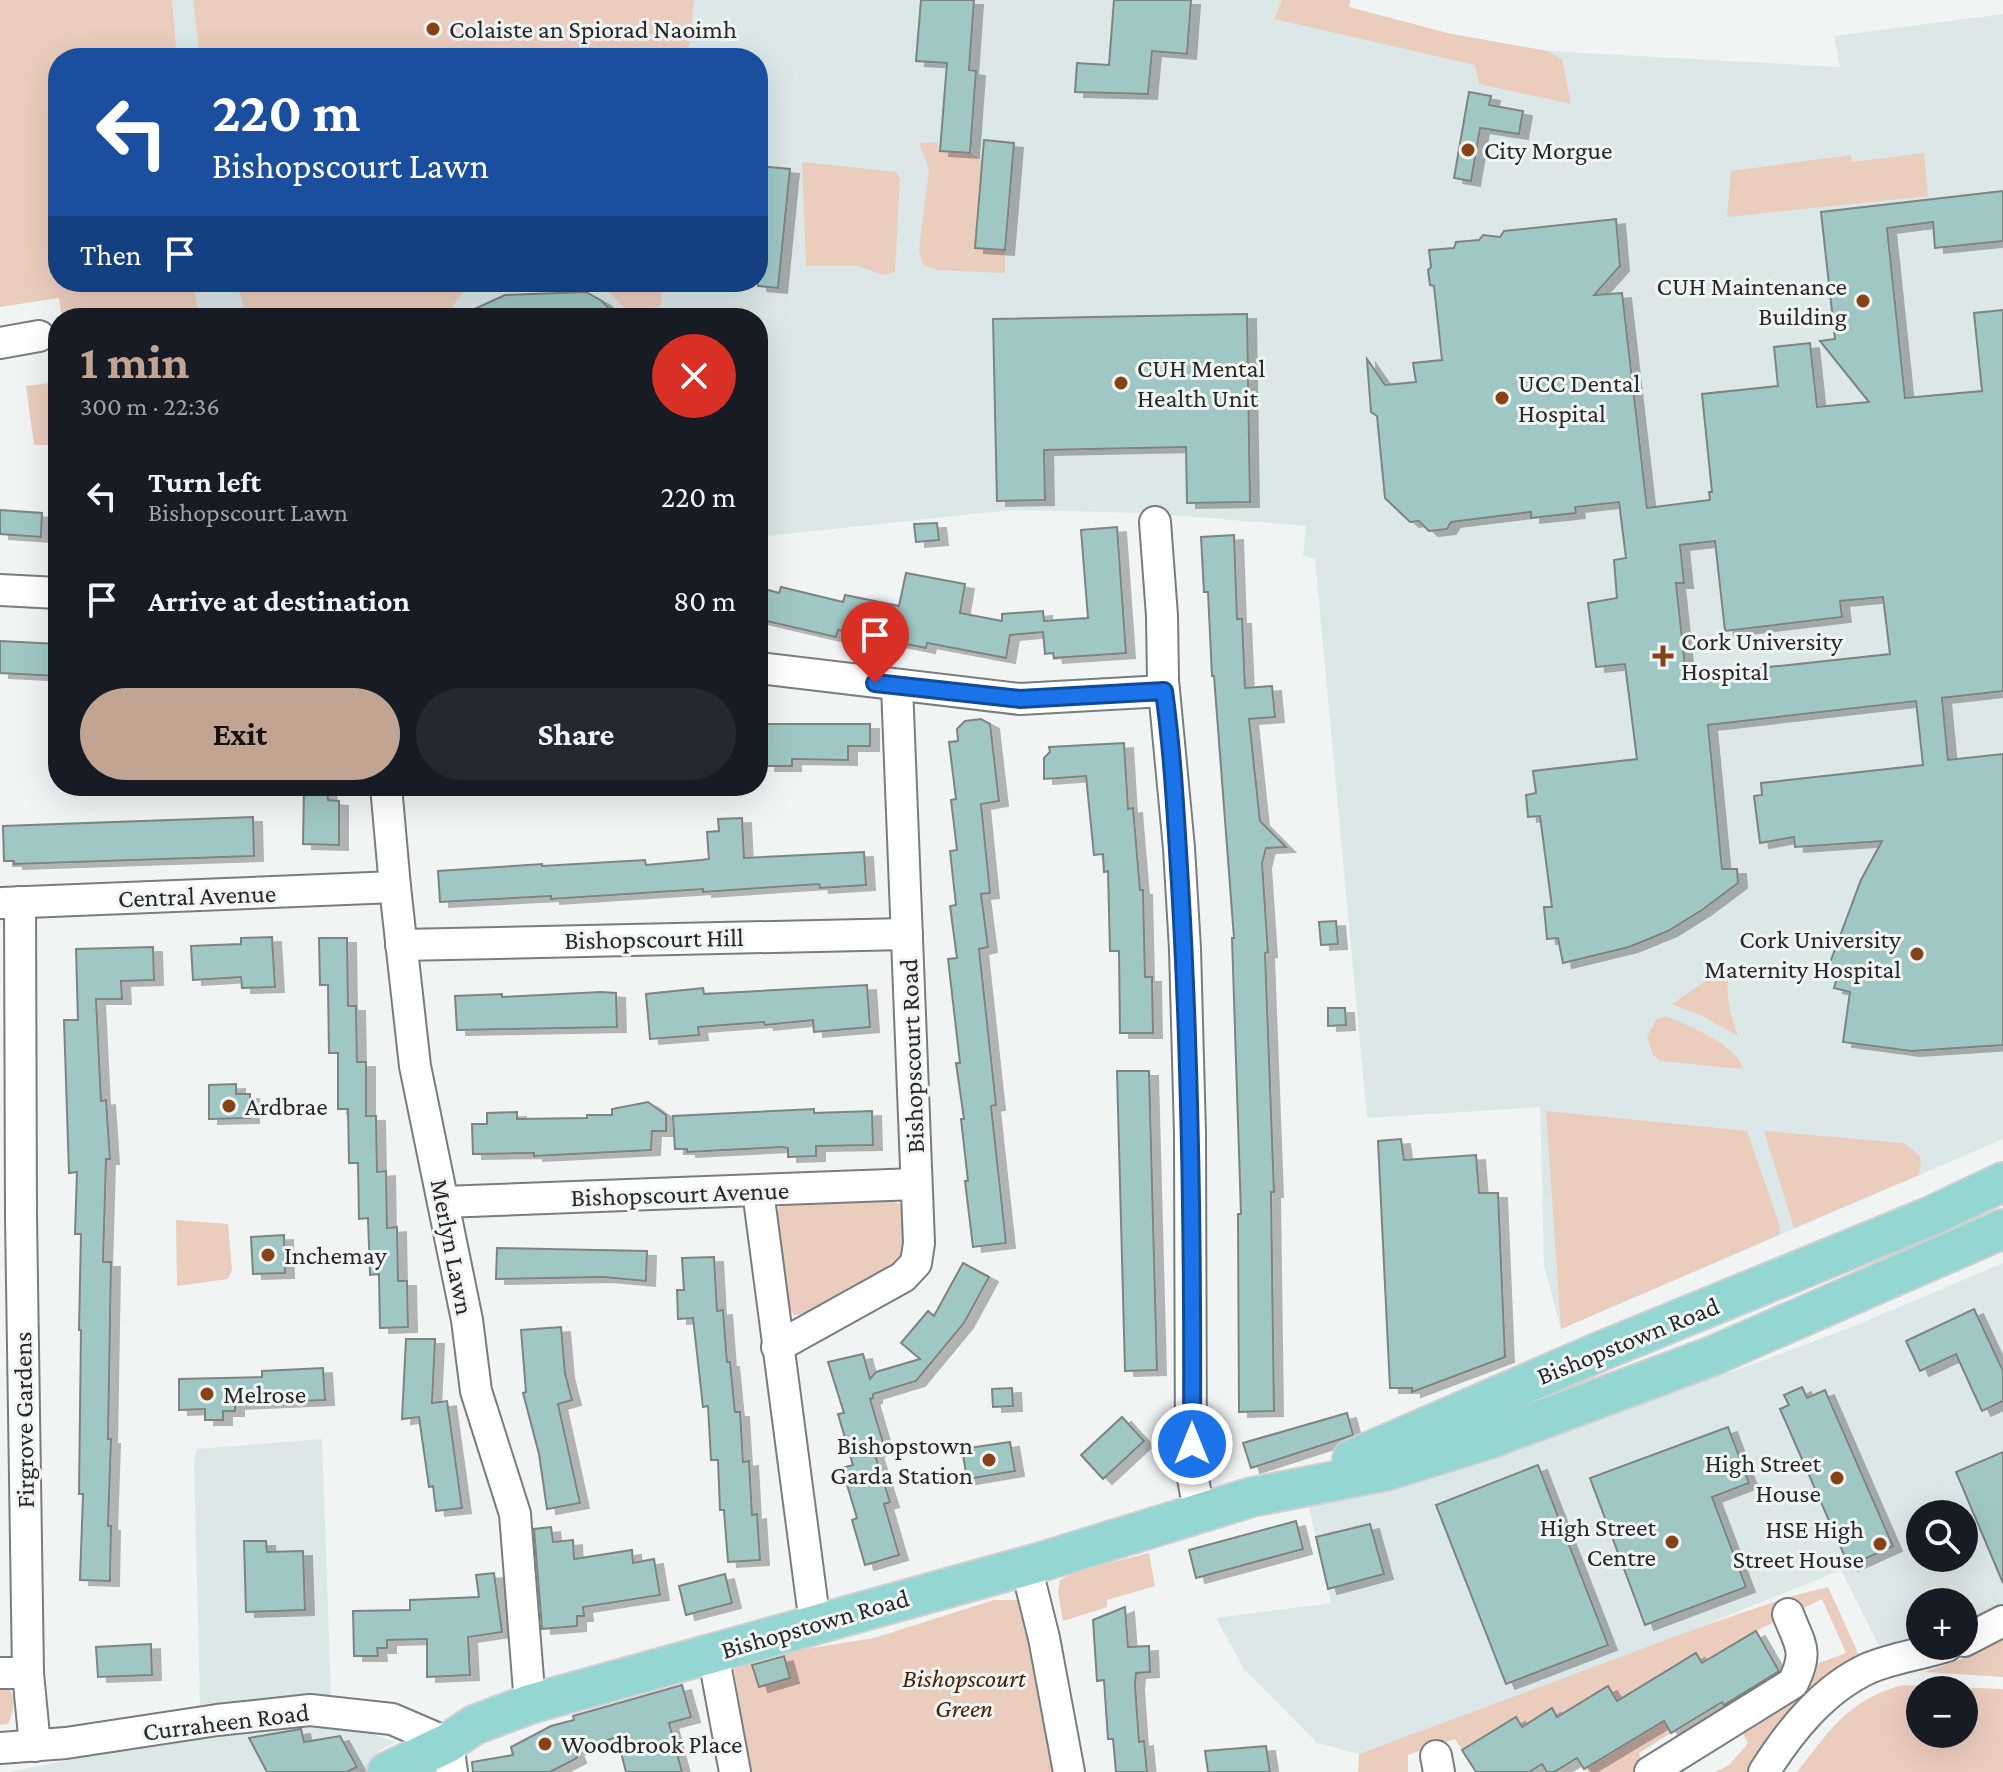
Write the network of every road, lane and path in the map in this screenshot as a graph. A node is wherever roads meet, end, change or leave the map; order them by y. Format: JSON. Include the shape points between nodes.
{"nodes":[{"id":1,"x":39,"y":336,"type":"dead end"},
{"id":2,"x":0,"y":343,"type":"edge"},
{"id":3,"x":1155,"y":522,"type":"dead end"},
{"id":4,"x":0,"y":590,"type":"edge"},
{"id":5,"x":48,"y":592,"type":"edge"},
{"id":6,"x":768,"y":669,"type":"edge"},
{"id":7,"x":897,"y":686,"type":"junction"},
{"id":8,"x":1164,"y":691,"type":"junction"},
{"id":9,"x":387,"y":796,"type":"edge"},
{"id":10,"x":395,"y":887,"type":"junction"},
{"id":11,"x":10,"y":902,"type":"edge"},
{"id":12,"x":907,"y":934,"type":"junction"},
{"id":13,"x":401,"y":945,"type":"junction"},
{"id":14,"x":2003,"y":1182,"type":"edge"},
{"id":15,"x":916,"y":1184,"type":"junction"},
{"id":16,"x":758,"y":1191,"type":"junction"},
{"id":17,"x":443,"y":1202,"type":"junction"},
{"id":18,"x":10,"y":1217,"type":"edge"},
{"id":19,"x":2003,"y":1229,"type":"edge"},
{"id":20,"x":777,"y":1347,"type":"junction"},
{"id":21,"x":1252,"y":1497,"type":"junction"},
{"id":22,"x":1199,"y":1511,"type":"junction"},
{"id":23,"x":1026,"y":1566,"type":"junction"},
{"id":24,"x":1788,"y":1614,"type":"dead end"},
{"id":25,"x":2003,"y":1621,"type":"edge"},
{"id":26,"x":815,"y":1624,"type":"junction"},
{"id":27,"x":1978,"y":1634,"type":"edge"},
{"id":28,"x":713,"y":1653,"type":"junction"},
{"id":29,"x":1906,"y":1658,"type":"edge"},
{"id":30,"x":14,"y":1673,"type":"edge"},
{"id":31,"x":530,"y":1704,"type":"junction"},
{"id":32,"x":35,"y":1746,"type":"junction"},
{"id":33,"x":0,"y":1748,"type":"edge"},
{"id":34,"x":450,"y":1758,"type":"edge"},
{"id":35,"x":387,"y":1772,"type":"edge"},
{"id":36,"x":735,"y":1772,"type":"edge"},
{"id":37,"x":1069,"y":1772,"type":"edge"},
{"id":38,"x":1650,"y":1772,"type":"edge"},
{"id":39,"x":1764,"y":1772,"type":"edge"}],
"edges":[{"from":1,"to":2,"type":"street"},
{"from":3,"to":8,"type":"street"},
{"from":4,"to":5,"type":"street"},
{"from":6,"to":7,"type":"street"},
{"from":7,"to":8,"type":"street","via":[[1020,699]]},
{"from":7,"to":12,"type":"street","name":"Bishopscourt Road"},
{"from":8,"to":22,"type":"street","via":[[1185,949],[1191,1468]]},
{"from":9,"to":10,"type":"street","name":"Merlyn Lawn"},
{"from":10,"to":11,"type":"street","name":"Central Avenue"},
{"from":10,"to":13,"type":"street","name":"Merlyn Lawn"},
{"from":11,"to":18,"type":"street","name":"Firgrove Gardens"},
{"from":12,"to":13,"type":"street","name":"Bishopscourt Hill"},
{"from":12,"to":15,"type":"street","name":"Bishopscourt Road"},
{"from":13,"to":17,"type":"street","name":"Merlyn Lawn","via":[[415,1066]]},
{"from":14,"to":21,"type":"main road","name":"Bishopstown Road","via":[[1375,1450]]},
{"from":15,"to":16,"type":"street","name":"Bishopscourt Avenue"},
{"from":15,"to":20,"type":"street","name":"Bishopscourt Road","via":[[916,1263],[903,1277]]},
{"from":16,"to":17,"type":"street","name":"Bishopscourt Avenue"},
{"from":16,"to":20,"type":"street"},
{"from":17,"to":31,"type":"street","name":"Merlyn Lawn","via":[[476,1391],[515,1512]]},
{"from":18,"to":30,"type":"street","name":"Firgrove Gardens"},
{"from":19,"to":21,"type":"main road","name":"Bishopstown Road","via":[[1710,1357],[1555,1417],[1386,1471]]},
{"from":20,"to":26,"type":"street"},
{"from":21,"to":22,"type":"main road","name":"Bishopstown Road"},
{"from":22,"to":23,"type":"main road","name":"Bishopstown Road"},
{"from":23,"to":26,"type":"main road","name":"Bishopstown Road"},
{"from":23,"to":37,"type":"street"},
{"from":24,"to":38,"type":"street","via":[[1803,1650],[1793,1683]]},
{"from":25,"to":27,"type":"street"},
{"from":26,"to":28,"type":"main road","name":"Bishopstown Road"},
{"from":28,"to":31,"type":"main road","name":"Bishopstown Road"},
{"from":28,"to":36,"type":"street"},
{"from":29,"to":39,"type":"street","via":[[1870,1668],[1837,1687],[1785,1739]]},
{"from":30,"to":32,"type":"street","name":"Firgrove Gardens"},
{"from":31,"to":34,"type":"main road","name":"Bishopstown Road","via":[[474,1725]]},
{"from":32,"to":33,"type":"street","name":"Curraheen Road"},
{"from":32,"to":34,"type":"street","name":"Curraheen Road","via":[[310,1710],[392,1719]]},
{"from":34,"to":35,"type":"main road","name":"Bishopstown Road"}]}
